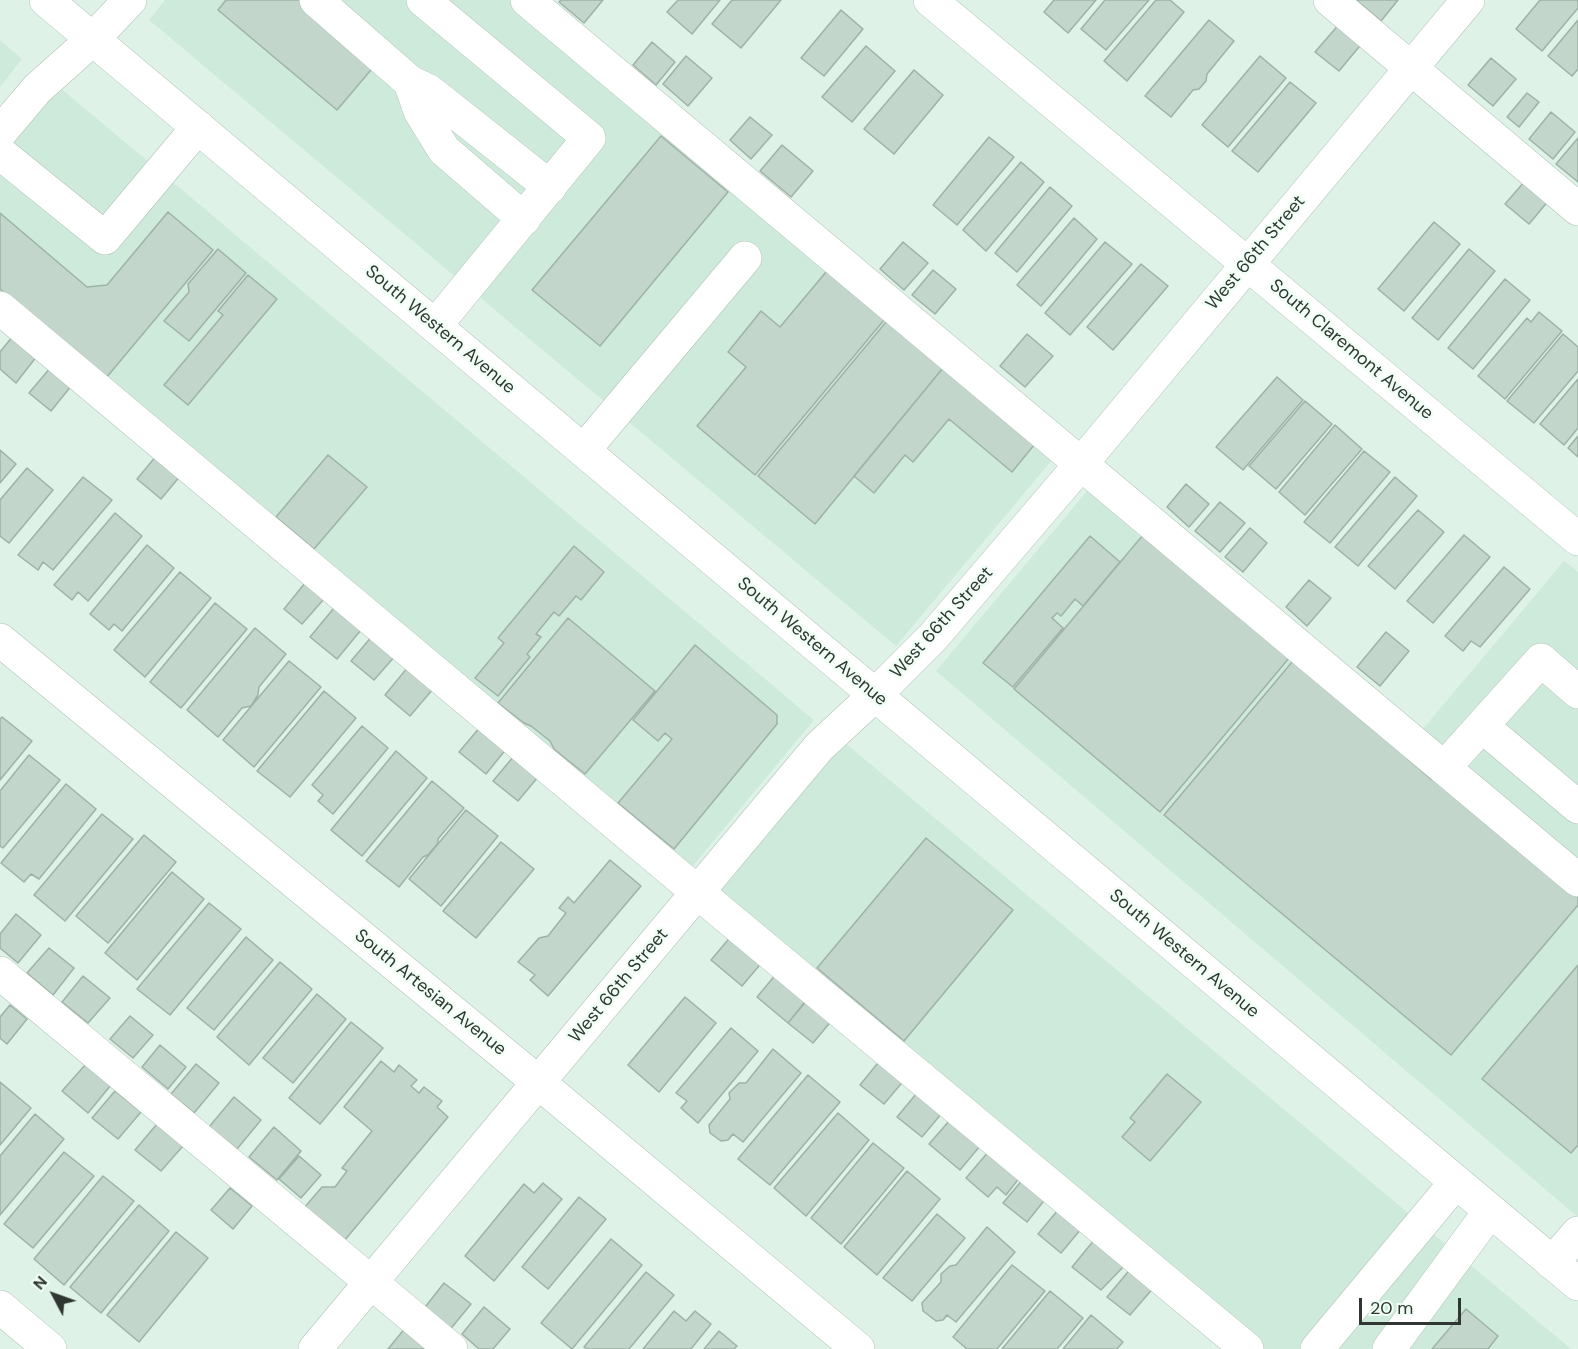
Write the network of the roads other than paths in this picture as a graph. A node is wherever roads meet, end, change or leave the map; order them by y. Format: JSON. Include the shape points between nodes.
{"nodes":[{"id":1,"x":46,"y":0,"type":"edge"},
{"id":2,"x":130,"y":0,"type":"edge"},
{"id":3,"x":316,"y":0,"type":"edge"},
{"id":4,"x":423,"y":0,"type":"edge"},
{"id":5,"x":527,"y":0,"type":"edge"},
{"id":6,"x":930,"y":0,"type":"edge"},
{"id":7,"x":1330,"y":0,"type":"edge"},
{"id":8,"x":1468,"y":0,"type":"edge"},
{"id":9,"x":93,"y":39,"type":"junction"},
{"id":10,"x":1410,"y":68,"type":"junction"},
{"id":11,"x":410,"y":82,"type":"junction"},
{"id":12,"x":198,"y":127,"type":"junction"},
{"id":13,"x":0,"y":133,"type":"edge"},
{"id":14,"x":0,"y":153,"type":"edge"},
{"id":15,"x":550,"y":187,"type":"junction"},
{"id":16,"x":1578,"y":209,"type":"edge"},
{"id":17,"x":524,"y":219,"type":"junction"},
{"id":18,"x":745,"y":258,"type":"dead end"},
{"id":19,"x":1248,"y":264,"type":"junction"},
{"id":20,"x":0,"y":308,"type":"edge"},
{"id":21,"x":435,"y":326,"type":"junction"},
{"id":22,"x":584,"y":450,"type":"junction"},
{"id":23,"x":1081,"y":464,"type":"junction"},
{"id":24,"x":1578,"y":539,"type":"edge"},
{"id":25,"x":0,"y":640,"type":"edge"},
{"id":26,"x":1578,"y":692,"type":"edge"},
{"id":27,"x":875,"y":695,"type":"junction"},
{"id":28,"x":1482,"y":726,"type":"junction"},
{"id":29,"x":1444,"y":768,"type":"junction"},
{"id":30,"x":1578,"y":807,"type":"edge"},
{"id":31,"x":1578,"y":880,"type":"edge"},
{"id":32,"x":697,"y":892,"type":"junction"},
{"id":33,"x":0,"y":973,"type":"edge"},
{"id":34,"x":538,"y":1082,"type":"junction"},
{"id":35,"x":1456,"y":1182,"type":"junction"},
{"id":36,"x":1490,"y":1211,"type":"junction"},
{"id":37,"x":1578,"y":1233,"type":"edge"},
{"id":38,"x":1552,"y":1263,"type":"junction"},
{"id":39,"x":371,"y":1282,"type":"junction"},
{"id":40,"x":1578,"y":1284,"type":"edge"},
{"id":41,"x":0,"y":1307,"type":"edge"},
{"id":42,"x":50,"y":1349,"type":"edge"},
{"id":43,"x":315,"y":1349,"type":"edge"},
{"id":44,"x":451,"y":1349,"type":"edge"},
{"id":45,"x":858,"y":1349,"type":"edge"},
{"id":46,"x":1247,"y":1349,"type":"edge"},
{"id":47,"x":1317,"y":1349,"type":"edge"},
{"id":48,"x":1389,"y":1349,"type":"edge"}],
"edges":[{"from":1,"to":9,"type":"street","name":"South Western Avenue"},
{"from":2,"to":9,"type":"street"},
{"from":3,"to":11,"type":"street"},
{"from":4,"to":15,"type":"street","via":[[589,138]]},
{"from":5,"to":23,"type":"street"},
{"from":6,"to":19,"type":"street","name":"South Claremont Avenue"},
{"from":7,"to":10,"type":"street"},
{"from":8,"to":10,"type":"street","name":"West 66th Street"},
{"from":9,"to":12,"type":"street","name":"South Western Avenue"},
{"from":9,"to":13,"type":"street","via":[[37,89]]},
{"from":10,"to":16,"type":"street"},
{"from":10,"to":19,"type":"street","name":"West 66th Street"},
{"from":11,"to":15,"type":"street","via":[[429,91]]},
{"from":11,"to":17,"type":"street","via":[[420,111],[444,150]]},
{"from":12,"to":14,"type":"street","via":[[105,238]]},
{"from":12,"to":21,"type":"street","name":"South Western Avenue"},
{"from":15,"to":17,"type":"street"},
{"from":17,"to":21,"type":"street"},
{"from":18,"to":22,"type":"street"},
{"from":19,"to":23,"type":"street","name":"West 66th Street"},
{"from":19,"to":24,"type":"street","name":"South Claremont Avenue"},
{"from":20,"to":32,"type":"street"},
{"from":21,"to":22,"type":"street","name":"South Western Avenue"},
{"from":22,"to":27,"type":"street","name":"South Western Avenue"},
{"from":23,"to":27,"type":"street","name":"West 66th Street","via":[[933,637]]},
{"from":23,"to":29,"type":"street"},
{"from":25,"to":34,"type":"street","name":"South Artesian Avenue"},
{"from":26,"to":28,"type":"street","via":[[1541,660]]},
{"from":27,"to":32,"type":"street","name":"West 66th Street","via":[[819,747]]},
{"from":27,"to":35,"type":"street","name":"South Western Avenue"},
{"from":28,"to":29,"type":"street"},
{"from":28,"to":30,"type":"street"},
{"from":29,"to":31,"type":"street"},
{"from":32,"to":34,"type":"street","name":"West 66th Street"},
{"from":32,"to":46,"type":"street"},
{"from":33,"to":39,"type":"street"},
{"from":34,"to":39,"type":"street","name":"West 66th Street"},
{"from":34,"to":45,"type":"street","name":"South Artesian Avenue"},
{"from":35,"to":36,"type":"street","name":"South Western Avenue"},
{"from":35,"to":47,"type":"street"},
{"from":36,"to":38,"type":"street","name":"South Western Avenue"},
{"from":36,"to":48,"type":"street"},
{"from":37,"to":38,"type":"street"},
{"from":38,"to":40,"type":"street","name":"South Western Avenue"},
{"from":39,"to":43,"type":"street","name":"West 66th Street"},
{"from":39,"to":44,"type":"street"},
{"from":41,"to":42,"type":"street"}]}
